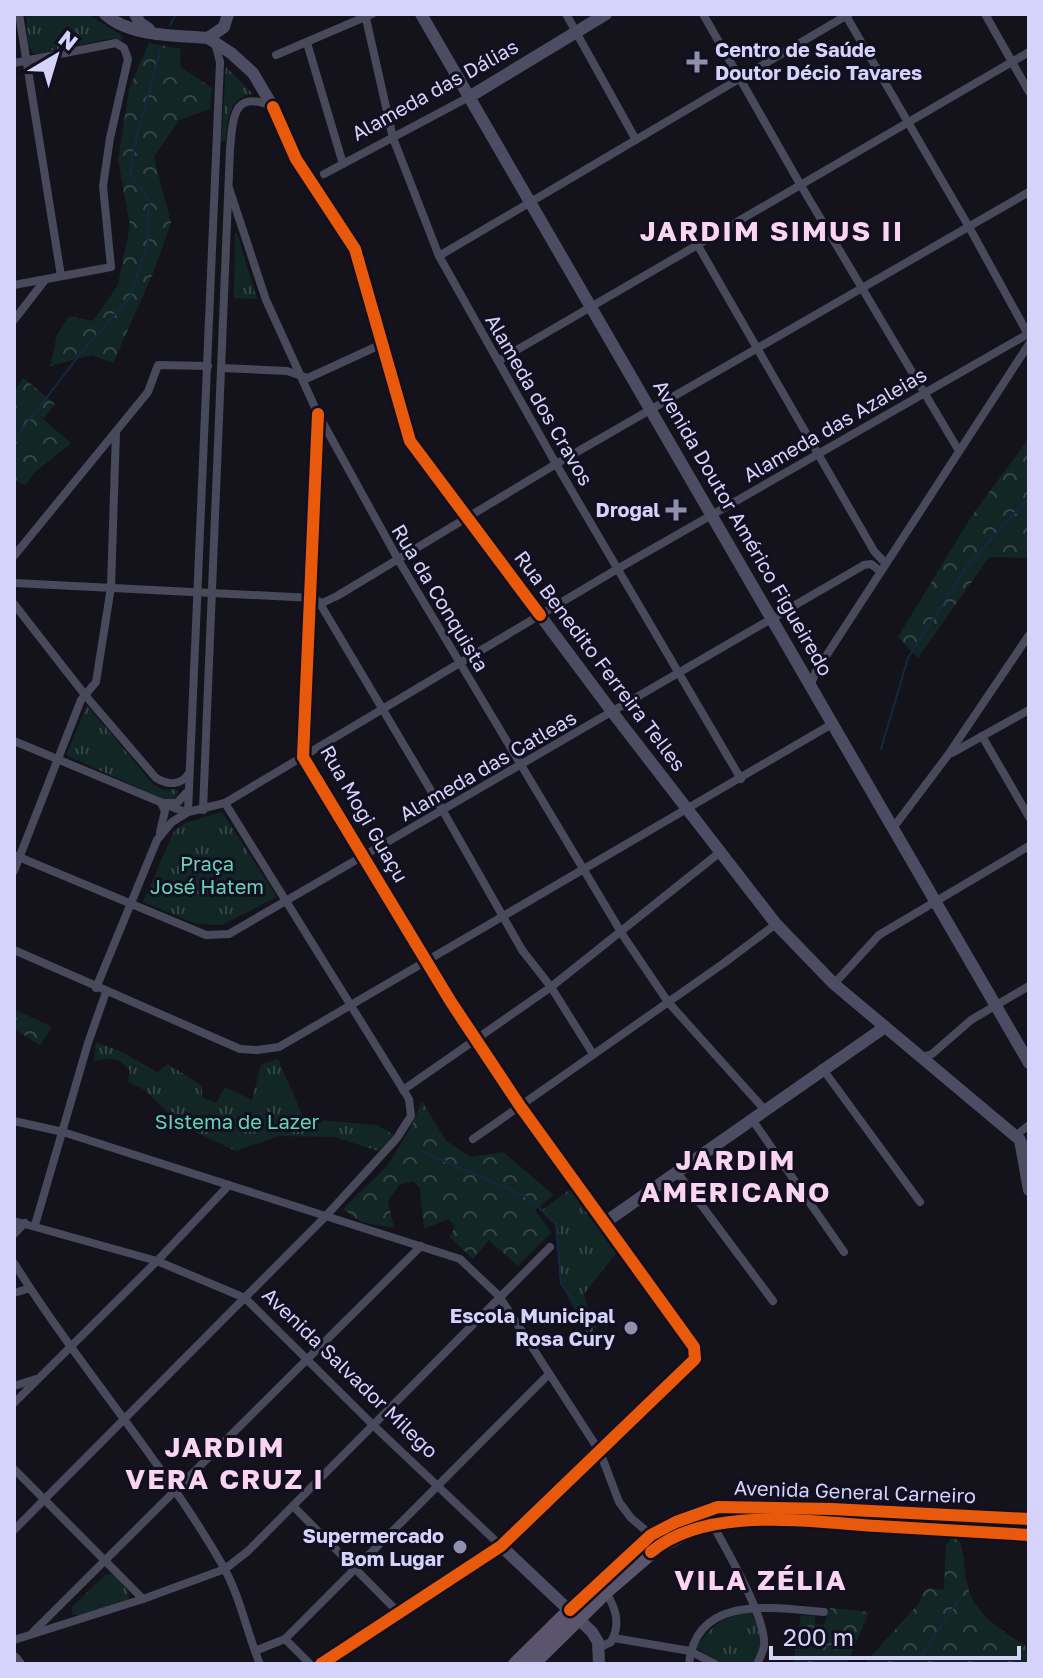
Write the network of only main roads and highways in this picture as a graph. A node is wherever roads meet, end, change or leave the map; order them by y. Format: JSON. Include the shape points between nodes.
{"nodes":[{"id":1,"x":105,"y":14,"type":"edge"},
{"id":2,"x":135,"y":14,"type":"edge"},
{"id":3,"x":228,"y":14,"type":"edge"},
{"id":4,"x":421,"y":14,"type":"edge"},
{"id":5,"x":606,"y":14,"type":"edge"},
{"id":6,"x":164,"y":33,"type":"junction"},
{"id":7,"x":211,"y":40,"type":"junction"},
{"id":8,"x":469,"y":97,"type":"junction"},
{"id":9,"x":885,"y":1027,"type":"junction"},
{"id":10,"x":1029,"y":1063,"type":"edge"},
{"id":11,"x":1024,"y":1144,"type":"edge"},
{"id":12,"x":1029,"y":1190,"type":"edge"},
{"id":13,"x":1029,"y":1519,"type":"edge"},
{"id":14,"x":1029,"y":1535,"type":"edge"},
{"id":15,"x":570,"y":1616,"type":"junction"},
{"id":16,"x":532,"y":1647,"type":"junction"},
{"id":17,"x":506,"y":1664,"type":"edge"},
{"id":18,"x":515,"y":1664,"type":"edge"},
{"id":19,"x":533,"y":1664,"type":"edge"},
{"id":20,"x":599,"y":1664,"type":"edge"}],
"edges":[{"from":1,"to":6,"type":"main road","via":[[127,28]]},
{"from":2,"to":6,"type":"main road","via":[[144,27]]},
{"from":3,"to":7,"type":"main road"},
{"from":4,"to":8,"type":"main road","name":"Avenida Doutor Américo Figueiredo"},
{"from":5,"to":8,"type":"main road","name":"Alameda das Dálias"},
{"from":6,"to":7,"type":"main road"},
{"from":7,"to":9,"type":"main road","name":"Rua Benedito Ferreira Telles","via":[[253,73],[296,159],[355,249],[410,441],[776,924]]},
{"from":8,"to":10,"type":"main road","name":"Avenida Doutor Américo Figueiredo"},
{"from":9,"to":11,"type":"main road","name":"Rua Benedito Ferreira Telles"},
{"from":9,"to":15,"type":"main road","name":"Avenida Salvador Milego","via":[[604,1223],[694,1347],[695,1359],[501,1546]]},
{"from":11,"to":12,"type":"main road"},
{"from":13,"to":15,"type":"main road","name":"Avenida General Carneiro","via":[[718,1507],[651,1535]]},
{"from":14,"to":15,"type":"main road","name":"Avenida General Carneiro","via":[[761,1519],[713,1525],[657,1548]]},
{"from":15,"to":16,"type":"main road"},
{"from":15,"to":19,"type":"main road"},
{"from":15,"to":20,"type":"main road","name":"Avenida Salvador Milego","via":[[596,1636]]},
{"from":16,"to":17,"type":"main road"},
{"from":16,"to":18,"type":"main road"}]}
